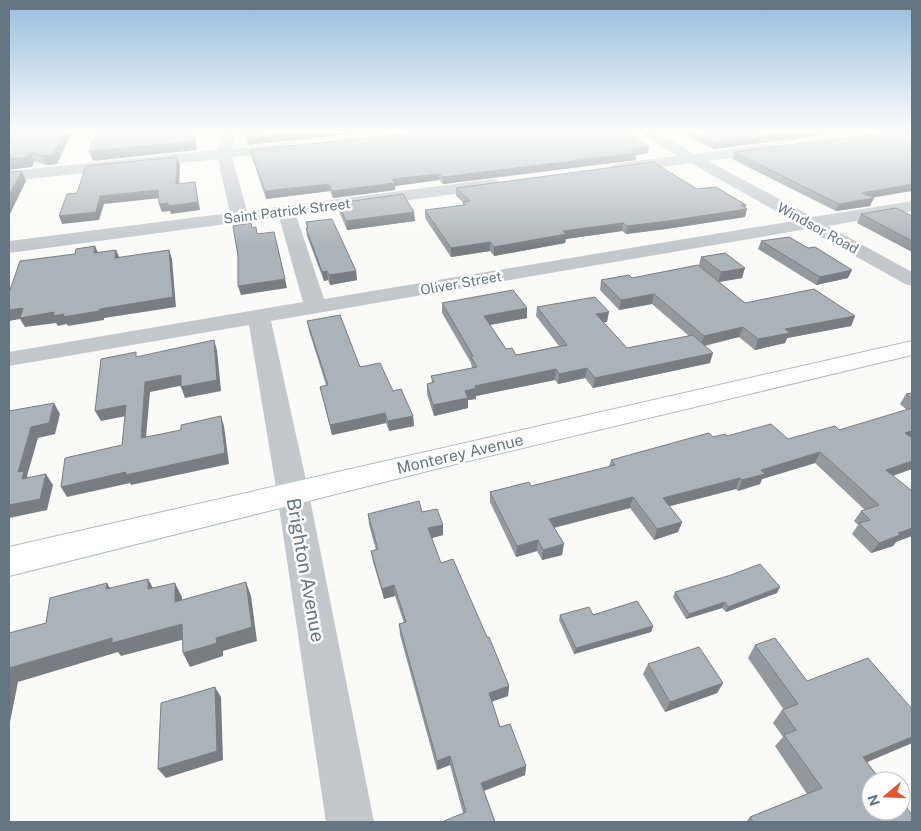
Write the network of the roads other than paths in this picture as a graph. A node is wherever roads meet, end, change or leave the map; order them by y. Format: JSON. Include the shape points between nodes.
{"nodes":[{"id":1,"x":60,"y":171,"type":"edge"},
{"id":2,"x":228,"y":171,"type":"edge"},
{"id":3,"x":714,"y":171,"type":"edge"},
{"id":4,"x":9,"y":176,"type":"edge"},
{"id":5,"x":504,"y":183,"type":"edge"},
{"id":6,"x":912,"y":206,"type":"edge"},
{"id":7,"x":286,"y":211,"type":"junction"},
{"id":8,"x":240,"y":217,"type":"junction"},
{"id":9,"x":809,"y":224,"type":"junction"},
{"id":10,"x":9,"y":247,"type":"edge"},
{"id":11,"x":912,"y":280,"type":"edge"},
{"id":12,"x":316,"y":308,"type":"junction"},
{"id":13,"x":259,"y":318,"type":"junction"},
{"id":14,"x":912,"y":348,"type":"edge"},
{"id":15,"x":9,"y":359,"type":"edge"},
{"id":16,"x":293,"y":494,"type":"junction"},
{"id":17,"x":9,"y":562,"type":"edge"},
{"id":18,"x":350,"y":822,"type":"edge"}],
"edges":[{"from":1,"to":4,"type":"street"},
{"from":2,"to":8,"type":"street"},
{"from":3,"to":9,"type":"street","name":"Windsor Road"},
{"from":5,"to":7,"type":"street","name":"Saint Patrick Street"},
{"from":6,"to":9,"type":"street","name":"Oliver Street"},
{"from":7,"to":8,"type":"street","name":"Saint Patrick Street"},
{"from":7,"to":12,"type":"street"},
{"from":8,"to":10,"type":"street","name":"Saint Patrick Street"},
{"from":9,"to":11,"type":"street","name":"Windsor Road"},
{"from":9,"to":12,"type":"street","name":"Oliver Street"},
{"from":12,"to":13,"type":"street","name":"Oliver Street"},
{"from":13,"to":15,"type":"street","name":"Oliver Street"},
{"from":13,"to":16,"type":"street","name":"Brighton Avenue"},
{"from":14,"to":16,"type":"street","name":"Monterey Avenue"},
{"from":16,"to":17,"type":"street","name":"Monterey Avenue"},
{"from":16,"to":18,"type":"street","name":"Brighton Avenue"}]}
